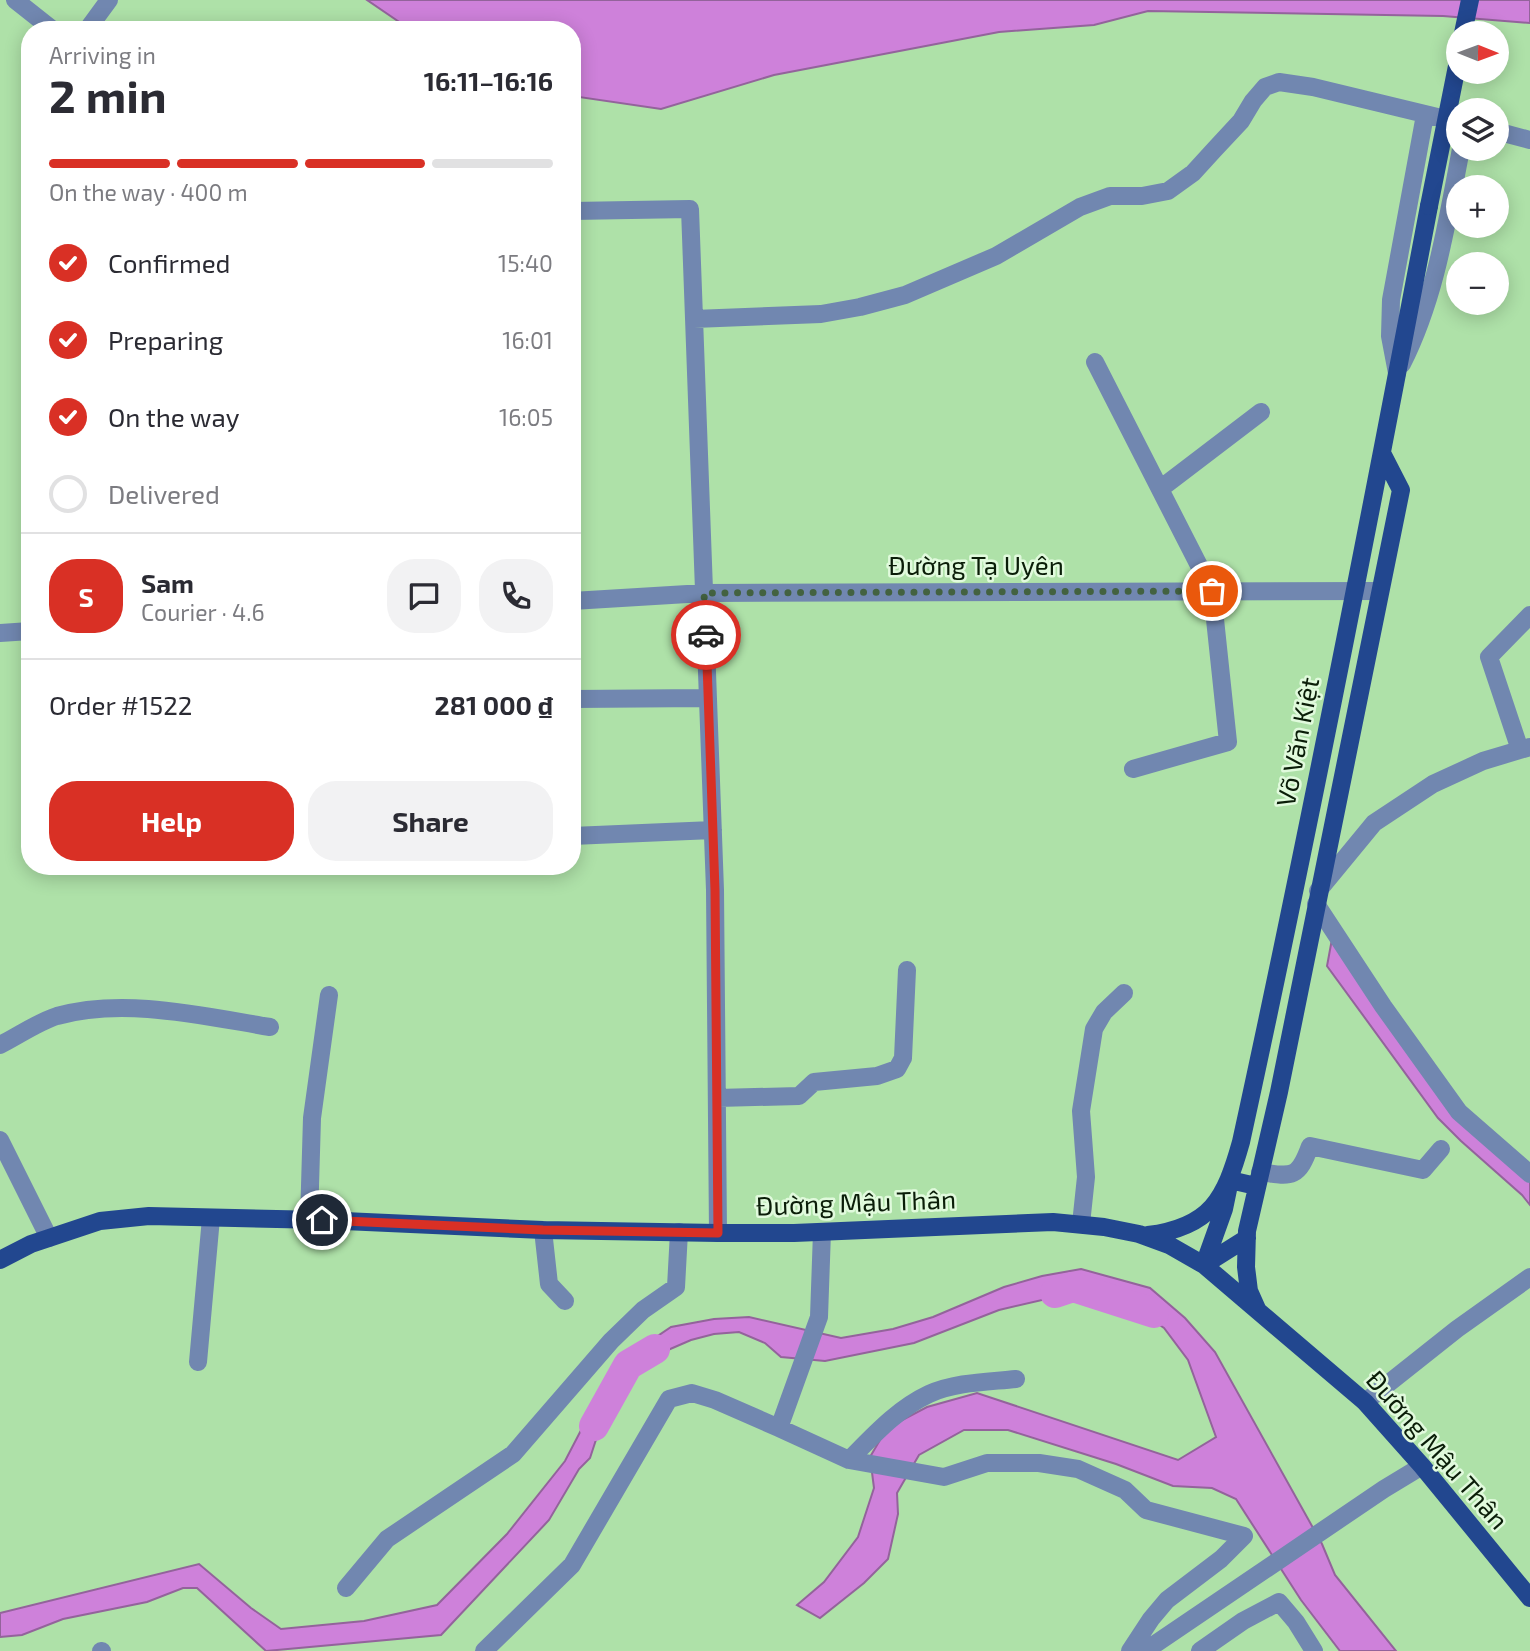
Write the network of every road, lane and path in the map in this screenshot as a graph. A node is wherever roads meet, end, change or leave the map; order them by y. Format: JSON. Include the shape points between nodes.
{"nodes":[{"id":1,"x":15,"y":0,"type":"edge"},
{"id":2,"x":109,"y":0,"type":"edge"},
{"id":3,"x":1470,"y":0,"type":"edge"},
{"id":4,"x":42,"y":21,"type":"edge"},
{"id":5,"x":94,"y":21,"type":"edge"},
{"id":6,"x":1466,"y":21,"type":"edge"},
{"id":7,"x":1453,"y":84,"type":"edge"},
{"id":8,"x":1425,"y":115,"type":"junction"},
{"id":9,"x":1446,"y":119,"type":"edge"},
{"id":10,"x":1509,"y":134,"type":"edge"},
{"id":11,"x":1530,"y":140,"type":"edge"},
{"id":12,"x":1459,"y":161,"type":"edge"},
{"id":13,"x":581,"y":211,"type":"edge"},
{"id":14,"x":694,"y":319,"type":"junction"},
{"id":15,"x":1094,"y":362,"type":"dead end"},
{"id":16,"x":1397,"y":373,"type":"junction"},
{"id":17,"x":1261,"y":412,"type":"dead end"},
{"id":18,"x":1382,"y":453,"type":"junction"},
{"id":19,"x":1160,"y":489,"type":"junction"},
{"id":20,"x":1212,"y":591,"type":"junction"},
{"id":21,"x":1380,"y":591,"type":"junction"},
{"id":22,"x":1354,"y":592,"type":"junction"},
{"id":23,"x":704,"y":593,"type":"junction"},
{"id":24,"x":581,"y":600,"type":"edge"},
{"id":25,"x":1530,"y":615,"type":"edge"},
{"id":26,"x":21,"y":632,"type":"edge"},
{"id":27,"x":0,"y":633,"type":"edge"},
{"id":28,"x":708,"y":698,"type":"junction"},
{"id":29,"x":581,"y":699,"type":"edge"},
{"id":30,"x":1525,"y":748,"type":"edge"},
{"id":31,"x":1133,"y":769,"type":"dead end"},
{"id":32,"x":713,"y":830,"type":"junction"},
{"id":33,"x":581,"y":836,"type":"edge"},
{"id":34,"x":1317,"y":898,"type":"junction"},
{"id":35,"x":907,"y":970,"type":"dead end"},
{"id":36,"x":1124,"y":993,"type":"dead end"},
{"id":37,"x":329,"y":995,"type":"dead end"},
{"id":38,"x":270,"y":1027,"type":"dead end"},
{"id":39,"x":0,"y":1045,"type":"edge"},
{"id":40,"x":717,"y":1098,"type":"junction"},
{"id":41,"x":0,"y":1140,"type":"edge"},
{"id":42,"x":1441,"y":1149,"type":"dead end"},
{"id":43,"x":1530,"y":1174,"type":"edge"},
{"id":44,"x":1258,"y":1179,"type":"junction"},
{"id":45,"x":1230,"y":1180,"type":"junction"},
{"id":46,"x":211,"y":1218,"type":"junction"},
{"id":47,"x":309,"y":1220,"type":"junction"},
{"id":48,"x":1081,"y":1224,"type":"junction"},
{"id":49,"x":543,"y":1230,"type":"junction"},
{"id":50,"x":679,"y":1232,"type":"junction"},
{"id":51,"x":822,"y":1232,"type":"junction"},
{"id":52,"x":718,"y":1233,"type":"junction"},
{"id":53,"x":1144,"y":1236,"type":"junction"},
{"id":54,"x":49,"y":1238,"type":"junction"},
{"id":55,"x":1247,"y":1238,"type":"junction"},
{"id":56,"x":0,"y":1260,"type":"edge"},
{"id":57,"x":1204,"y":1265,"type":"junction"},
{"id":58,"x":1526,"y":1280,"type":"edge"},
{"id":59,"x":565,"y":1301,"type":"dead end"},
{"id":60,"x":1258,"y":1312,"type":"junction"},
{"id":61,"x":198,"y":1362,"type":"dead end"},
{"id":62,"x":1016,"y":1379,"type":"dead end"},
{"id":63,"x":1365,"y":1402,"type":"junction"},
{"id":64,"x":779,"y":1428,"type":"junction"},
{"id":65,"x":849,"y":1460,"type":"junction"},
{"id":66,"x":1422,"y":1466,"type":"junction"},
{"id":67,"x":346,"y":1588,"type":"dead end"},
{"id":68,"x":1530,"y":1598,"type":"edge"},
{"id":69,"x":484,"y":1651,"type":"edge"},
{"id":70,"x":1130,"y":1651,"type":"edge"},
{"id":71,"x":1145,"y":1651,"type":"edge"},
{"id":72,"x":1200,"y":1651,"type":"edge"},
{"id":73,"x":1314,"y":1651,"type":"edge"}],
"edges":[{"from":1,"to":4,"type":"street"},
{"from":2,"to":5,"type":"street"},
{"from":3,"to":6,"type":"main road"},
{"from":7,"to":16,"type":"main road","name":"Võ Văn Kiệt","bridge":true},
{"from":8,"to":9,"type":"street"},
{"from":8,"to":14,"type":"street","via":[[1279,82],[1265,87],[1200,166],[1168,191],[1110,196],[1080,206],[996,256],[905,295],[821,314]]},
{"from":8,"to":16,"type":"street","via":[[1391,300],[1390,337]]},
{"from":10,"to":11,"type":"street"},
{"from":12,"to":16,"type":"street","via":[[1417,335]]},
{"from":13,"to":14,"type":"street","via":[[690,209]]},
{"from":14,"to":23,"type":"street"},
{"from":15,"to":19,"type":"street"},
{"from":16,"to":18,"type":"main road","name":"Võ Văn Kiệt"},
{"from":17,"to":19,"type":"street"},
{"from":18,"to":21,"type":"main road","name":"Võ Văn Kiệt","via":[[1401,490]]},
{"from":18,"to":22,"type":"main road","name":"Võ Văn Kiệt"},
{"from":19,"to":20,"type":"street"},
{"from":20,"to":22,"type":"street","name":"Đường Tạ Uyên"},
{"from":20,"to":23,"type":"street","name":"Đường Tạ Uyên"},
{"from":20,"to":31,"type":"street","via":[[1228,743]]},
{"from":21,"to":22,"type":"street","name":"Đường Tạ Uyên"},
{"from":21,"to":34,"type":"main road","name":"Võ Văn Kiệt"},
{"from":22,"to":45,"type":"main road","name":"Võ Văn Kiệt","via":[[1287,928]]},
{"from":23,"to":24,"type":"street","name":"Đường Tạ Uyên"},
{"from":23,"to":28,"type":"street"},
{"from":25,"to":30,"type":"street","via":[[1489,657]]},
{"from":26,"to":27,"type":"street"},
{"from":28,"to":29,"type":"street"},
{"from":28,"to":32,"type":"street"},
{"from":30,"to":34,"type":"street","via":[[1433,784],[1374,823]]},
{"from":32,"to":33,"type":"street"},
{"from":32,"to":40,"type":"street"},
{"from":34,"to":43,"type":"street","via":[[1383,1006],[1459,1112]]},
{"from":34,"to":44,"type":"main road","name":"Võ Văn Kiệt"},
{"from":35,"to":40,"type":"street","via":[[903,1058],[897,1069],[877,1076],[814,1082],[799,1096]]},
{"from":36,"to":48,"type":"street","via":[[1094,1029],[1082,1111],[1086,1177]]},
{"from":37,"to":47,"type":"street","via":[[312,1118]]},
{"from":38,"to":39,"type":"street","via":[[170,1011],[89,1008],[54,1017]]},
{"from":40,"to":52,"type":"street"},
{"from":41,"to":54,"type":"street"},
{"from":42,"to":44,"type":"street","via":[[1423,1170],[1310,1146],[1297,1173]]},
{"from":44,"to":45,"type":"main road"},
{"from":44,"to":55,"type":"main road","name":"Võ Văn Kiệt"},
{"from":45,"to":53,"type":"main road","name":"Võ Văn Kiệt","via":[[1198,1221]]},
{"from":45,"to":57,"type":"main road"},
{"from":46,"to":47,"type":"main road","name":"Đường Mậu Thân"},
{"from":46,"to":54,"type":"main road","name":"Đường Mậu Thân","via":[[149,1216],[100,1222]]},
{"from":46,"to":61,"type":"street"},
{"from":47,"to":49,"type":"main road","name":"Đường Mậu Thân"},
{"from":48,"to":51,"type":"main road","name":"Đường Mậu Thân"},
{"from":48,"to":53,"type":"main road","name":"Đường Mậu Thân"},
{"from":49,"to":50,"type":"main road","name":"Đường Mậu Thân"},
{"from":49,"to":59,"type":"street","via":[[549,1283]]},
{"from":50,"to":52,"type":"main road","name":"Đường Mậu Thân"},
{"from":50,"to":67,"type":"street","via":[[676,1287],[611,1341],[513,1454],[387,1539]]},
{"from":51,"to":52,"type":"main road","name":"Đường Mậu Thân"},
{"from":51,"to":64,"type":"street","via":[[819,1317]]},
{"from":53,"to":57,"type":"main road","name":"Đường Mậu Thân"},
{"from":54,"to":56,"type":"main road","name":"Đường Mậu Thân"},
{"from":55,"to":57,"type":"main road"},
{"from":55,"to":60,"type":"main road","name":"Võ Văn Kiệt","via":[[1249,1291]]},
{"from":57,"to":60,"type":"main road","name":"Đường Mậu Thân"},
{"from":58,"to":63,"type":"street"},
{"from":60,"to":63,"type":"main road","name":"Đường Mậu Thân"},
{"from":62,"to":65,"type":"street","via":[[964,1384],[930,1394],[893,1417]]},
{"from":63,"to":66,"type":"main road","name":"Đường Mậu Thân"},
{"from":64,"to":65,"type":"street"},
{"from":64,"to":69,"type":"street","via":[[692,1393],[669,1399],[572,1565]]},
{"from":65,"to":70,"type":"street","via":[[944,1477],[987,1463],[1079,1469],[1125,1490],[1146,1510],[1244,1536],[1167,1600]]},
{"from":66,"to":68,"type":"main road","name":"Đường Mậu Thân"},
{"from":66,"to":71,"type":"street"},
{"from":72,"to":73,"type":"street","via":[[1279,1602]]}]}
